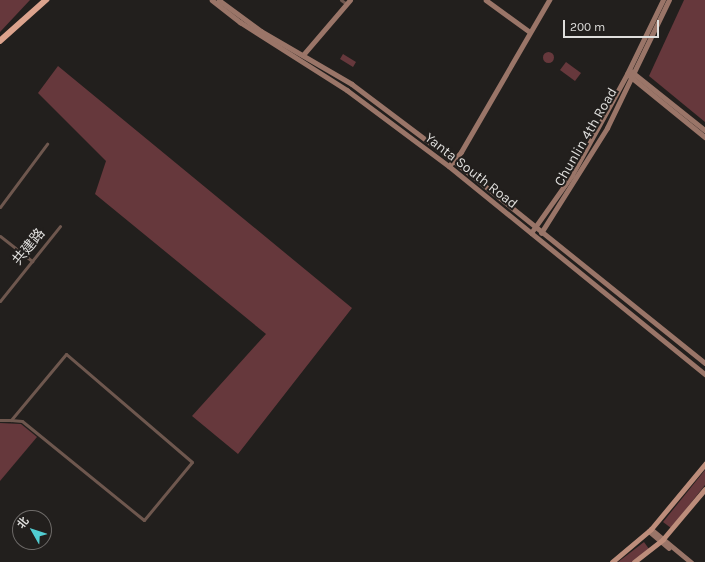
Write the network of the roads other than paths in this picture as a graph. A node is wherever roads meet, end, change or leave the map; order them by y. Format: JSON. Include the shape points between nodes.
{"nodes":[{"id":1,"x":46,"y":0,"type":"edge"},
{"id":2,"x":212,"y":0,"type":"edge"},
{"id":3,"x":219,"y":0,"type":"edge"},
{"id":4,"x":341,"y":0,"type":"edge"},
{"id":5,"x":486,"y":0,"type":"edge"},
{"id":6,"x":548,"y":0,"type":"edge"},
{"id":7,"x":662,"y":0,"type":"edge"},
{"id":8,"x":669,"y":0,"type":"edge"},
{"id":9,"x":348,"y":2,"type":"edge"},
{"id":10,"x":530,"y":32,"type":"junction"},
{"id":11,"x":0,"y":41,"type":"edge"},
{"id":12,"x":303,"y":55,"type":"junction"},
{"id":13,"x":630,"y":73,"type":"junction"},
{"id":14,"x":705,"y":130,"type":"edge"},
{"id":15,"x":705,"y":137,"type":"edge"},
{"id":16,"x":47,"y":144,"type":"dead end"},
{"id":17,"x":454,"y":161,"type":"junction"},
{"id":18,"x":449,"y":166,"type":"junction"},
{"id":19,"x":0,"y":207,"type":"edge"},
{"id":20,"x":60,"y":226,"type":"dead end"},
{"id":21,"x":536,"y":227,"type":"junction"},
{"id":22,"x":542,"y":232,"type":"junction"},
{"id":23,"x":531,"y":233,"type":"junction"},
{"id":24,"x":0,"y":236,"type":"edge"},
{"id":25,"x":538,"y":238,"type":"junction"},
{"id":26,"x":32,"y":261,"type":"junction"},
{"id":27,"x":0,"y":300,"type":"edge"},
{"id":28,"x":705,"y":363,"type":"edge"},
{"id":29,"x":705,"y":374,"type":"edge"},
{"id":30,"x":0,"y":420,"type":"edge"},
{"id":31,"x":11,"y":420,"type":"junction"},
{"id":32,"x":705,"y":464,"type":"edge"},
{"id":33,"x":705,"y":488,"type":"edge"},
{"id":34,"x":650,"y":530,"type":"junction"},
{"id":35,"x":661,"y":540,"type":"junction"},
{"id":36,"x":612,"y":562,"type":"edge"},
{"id":37,"x":634,"y":562,"type":"edge"},
{"id":38,"x":686,"y":562,"type":"edge"},
{"id":39,"x":691,"y":562,"type":"edge"}],
"edges":[{"from":1,"to":11,"type":"highway"},
{"from":2,"to":18,"type":"main road","name":"Yanta South Road","via":[[240,22],[346,90]]},
{"from":3,"to":12,"type":"main road","name":"Yanta South Road","via":[[261,30]]},
{"from":4,"to":9,"type":"street"},
{"from":5,"to":10,"type":"main road"},
{"from":6,"to":10,"type":"main road"},
{"from":7,"to":13,"type":"main road","name":"Chunlin 4th Road"},
{"from":8,"to":13,"type":"main road","name":"Chunlin 4th Road"},
{"from":9,"to":12,"type":"main road"},
{"from":10,"to":17,"type":"main road"},
{"from":12,"to":17,"type":"main road","name":"Yanta South Road","via":[[352,84]]},
{"from":13,"to":14,"type":"main road"},
{"from":13,"to":15,"type":"main road"},
{"from":13,"to":21,"type":"main road","name":"Chunlin 4th Road","via":[[572,175]]},
{"from":13,"to":22,"type":"main road","name":"Chunlin 4th Road","via":[[607,128]]},
{"from":16,"to":19,"type":"street"},
{"from":17,"to":18,"type":"main road"},
{"from":17,"to":21,"type":"main road","name":"Yanta South Road"},
{"from":18,"to":23,"type":"main road","name":"Yanta South Road"},
{"from":20,"to":26,"type":"street","name":"共建路"},
{"from":21,"to":22,"type":"main road","name":"Yanta South Road"},
{"from":21,"to":23,"type":"main road","name":"Chunlin 4th Road"},
{"from":22,"to":25,"type":"main road","name":"Chunlin 4th Road"},
{"from":22,"to":28,"type":"main road","name":"Yanta South Road"},
{"from":23,"to":25,"type":"main road","name":"Yanta South Road"},
{"from":24,"to":26,"type":"street"},
{"from":25,"to":29,"type":"main road","name":"Yanta South Road"},
{"from":26,"to":27,"type":"street","name":"共建路"},
{"from":30,"to":31,"type":"street"},
{"from":31,"to":31,"type":"street","via":[[22,421],[144,520],[192,462],[66,354]]},
{"from":32,"to":34,"type":"main road"},
{"from":33,"to":35,"type":"main road"},
{"from":34,"to":35,"type":"main road"},
{"from":34,"to":36,"type":"main road"},
{"from":35,"to":37,"type":"main road"},
{"from":35,"to":38,"type":"main road"},
{"from":35,"to":39,"type":"main road"}]}
